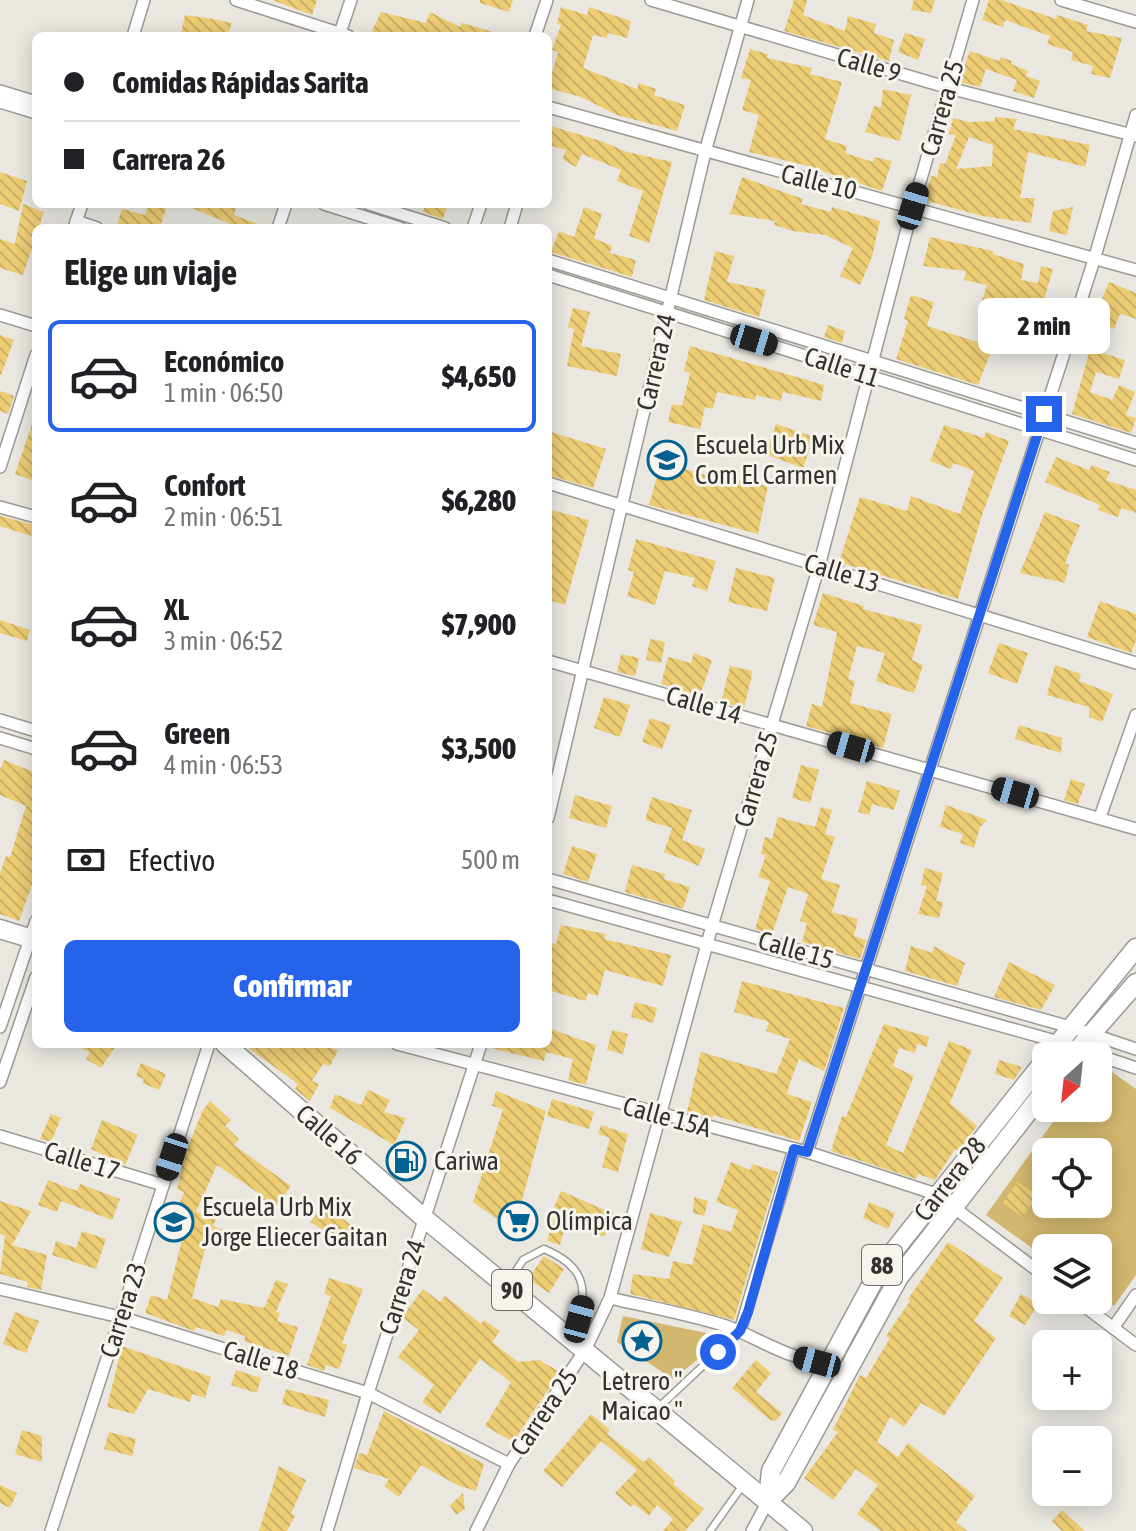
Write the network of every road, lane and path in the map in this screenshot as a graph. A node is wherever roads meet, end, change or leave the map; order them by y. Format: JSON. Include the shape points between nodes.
{"nodes":[{"id":1,"x":144,"y":0,"type":"edge"},
{"id":2,"x":236,"y":0,"type":"edge"},
{"id":3,"x":351,"y":0,"type":"edge"},
{"id":4,"x":547,"y":0,"type":"edge"},
{"id":5,"x":651,"y":0,"type":"edge"},
{"id":6,"x":748,"y":0,"type":"edge"},
{"id":7,"x":973,"y":0,"type":"edge"},
{"id":8,"x":1061,"y":0,"type":"edge"},
{"id":9,"x":1136,"y":22,"type":"edge"},
{"id":10,"x":740,"y":28,"type":"junction"},
{"id":11,"x":134,"y":32,"type":"edge"},
{"id":12,"x":334,"y":32,"type":"edge"},
{"id":13,"x":344,"y":32,"type":"edge"},
{"id":14,"x":536,"y":32,"type":"edge"},
{"id":15,"x":949,"y":88,"type":"junction"},
{"id":16,"x":0,"y":91,"type":"edge"},
{"id":17,"x":32,"y":101,"type":"edge"},
{"id":18,"x":0,"y":102,"type":"edge"},
{"id":19,"x":552,"y":108,"type":"edge"},
{"id":20,"x":32,"y":112,"type":"edge"},
{"id":21,"x":1136,"y":115,"type":"edge"},
{"id":22,"x":1133,"y":135,"type":"edge"},
{"id":23,"x":705,"y":152,"type":"junction"},
{"id":24,"x":913,"y":206,"type":"junction"},
{"id":25,"x":337,"y":208,"type":"edge"},
{"id":26,"x":382,"y":208,"type":"edge"},
{"id":27,"x":387,"y":224,"type":"edge"},
{"id":28,"x":432,"y":224,"type":"edge"},
{"id":29,"x":1094,"y":260,"type":"junction"},
{"id":30,"x":552,"y":261,"type":"edge"},
{"id":31,"x":1136,"y":270,"type":"edge"},
{"id":32,"x":552,"y":276,"type":"edge"},
{"id":33,"x":671,"y":299,"type":"junction"},
{"id":34,"x":668,"y":312,"type":"junction"},
{"id":35,"x":0,"y":315,"type":"edge"},
{"id":36,"x":32,"y":325,"type":"edge"},
{"id":37,"x":872,"y":362,"type":"junction"},
{"id":38,"x":32,"y":367,"type":"edge"},
{"id":39,"x":870,"y":376,"type":"junction"},
{"id":40,"x":1044,"y":414,"type":"junction"},
{"id":41,"x":1040,"y":430,"type":"junction"},
{"id":42,"x":1136,"y":443,"type":"edge"},
{"id":43,"x":1136,"y":460,"type":"edge"},
{"id":44,"x":0,"y":467,"type":"edge"},
{"id":45,"x":552,"y":484,"type":"edge"},
{"id":46,"x":622,"y":506,"type":"junction"},
{"id":47,"x":0,"y":507,"type":"edge"},
{"id":48,"x":32,"y":516,"type":"edge"},
{"id":49,"x":819,"y":566,"type":"junction"},
{"id":50,"x":978,"y":615,"type":"junction"},
{"id":51,"x":552,"y":662,"type":"edge"},
{"id":52,"x":1136,"y":663,"type":"edge"},
{"id":53,"x":584,"y":672,"type":"junction"},
{"id":54,"x":1136,"y":715,"type":"edge"},
{"id":55,"x":0,"y":720,"type":"edge"},
{"id":56,"x":772,"y":724,"type":"junction"},
{"id":57,"x":32,"y":730,"type":"edge"},
{"id":58,"x":0,"y":738,"type":"edge"},
{"id":59,"x":32,"y":748,"type":"edge"},
{"id":60,"x":931,"y":769,"type":"junction"},
{"id":61,"x":552,"y":802,"type":"edge"},
{"id":62,"x":1100,"y":817,"type":"junction"},
{"id":63,"x":1136,"y":829,"type":"edge"},
{"id":64,"x":552,"y":880,"type":"edge"},
{"id":65,"x":552,"y":901,"type":"edge"},
{"id":66,"x":712,"y":926,"type":"junction"},
{"id":67,"x":0,"y":929,"type":"edge"},
{"id":68,"x":32,"y":933,"type":"edge"},
{"id":69,"x":32,"y":939,"type":"edge"},
{"id":70,"x":707,"y":944,"type":"junction"},
{"id":71,"x":1136,"y":948,"type":"edge"},
{"id":72,"x":867,"y":971,"type":"junction"},
{"id":73,"x":1136,"y":983,"type":"edge"},
{"id":74,"x":862,"y":988,"type":"junction"},
{"id":75,"x":32,"y":989,"type":"edge"},
{"id":76,"x":0,"y":1027,"type":"edge"},
{"id":77,"x":1090,"y":1034,"type":"junction"},
{"id":78,"x":1042,"y":1042,"type":"edge"},
{"id":79,"x":1047,"y":1042,"type":"edge"},
{"id":80,"x":1066,"y":1042,"type":"edge"},
{"id":81,"x":1074,"y":1042,"type":"edge"},
{"id":82,"x":208,"y":1048,"type":"edge"},
{"id":83,"x":230,"y":1048,"type":"edge"},
{"id":84,"x":412,"y":1048,"type":"edge"},
{"id":85,"x":480,"y":1048,"type":"edge"},
{"id":86,"x":1136,"y":1049,"type":"edge"},
{"id":87,"x":1112,"y":1062,"type":"edge"},
{"id":88,"x":474,"y":1064,"type":"junction"},
{"id":89,"x":1136,"y":1068,"type":"edge"},
{"id":90,"x":0,"y":1082,"type":"edge"},
{"id":91,"x":1032,"y":1083,"type":"edge"},
{"id":92,"x":1032,"y":1106,"type":"edge"},
{"id":93,"x":661,"y":1116,"type":"junction"},
{"id":94,"x":0,"y":1136,"type":"edge"},
{"id":95,"x":794,"y":1149,"type":"junction"},
{"id":96,"x":807,"y":1152,"type":"junction"},
{"id":97,"x":163,"y":1185,"type":"junction"},
{"id":98,"x":936,"y":1194,"type":"junction"},
{"id":99,"x":952,"y":1206,"type":"junction"},
{"id":100,"x":424,"y":1218,"type":"junction"},
{"id":101,"x":1032,"y":1266,"type":"edge"},
{"id":102,"x":506,"y":1285,"type":"junction"},
{"id":103,"x":0,"y":1289,"type":"edge"},
{"id":104,"x":1136,"y":1295,"type":"edge"},
{"id":105,"x":610,"y":1298,"type":"junction"},
{"id":106,"x":1094,"y":1314,"type":"edge"},
{"id":107,"x":120,"y":1317,"type":"junction"},
{"id":108,"x":1113,"y":1328,"type":"junction"},
{"id":109,"x":740,"y":1331,"type":"junction"},
{"id":110,"x":579,"y":1345,"type":"junction"},
{"id":111,"x":1136,"y":1345,"type":"edge"},
{"id":112,"x":832,"y":1360,"type":"junction"},
{"id":113,"x":368,"y":1393,"type":"junction"},
{"id":114,"x":657,"y":1410,"type":"junction"},
{"id":115,"x":509,"y":1464,"type":"junction"},
{"id":116,"x":745,"y":1482,"type":"junction"},
{"id":117,"x":768,"y":1501,"type":"junction"},
{"id":118,"x":51,"y":1531,"type":"edge"},
{"id":119,"x":327,"y":1531,"type":"edge"},
{"id":120,"x":476,"y":1531,"type":"edge"},
{"id":121,"x":710,"y":1531,"type":"edge"},
{"id":122,"x":752,"y":1531,"type":"edge"},
{"id":123,"x":803,"y":1531,"type":"edge"}],
"edges":[{"from":1,"to":11,"type":"street"},
{"from":2,"to":12,"type":"street"},
{"from":3,"to":13,"type":"street"},
{"from":4,"to":14,"type":"street"},
{"from":5,"to":10,"type":"street","name":"Calle 9"},
{"from":6,"to":10,"type":"street","name":"Carrera 24"},
{"from":7,"to":15,"type":"street","name":"Carrera 25"},
{"from":8,"to":9,"type":"street"},
{"from":10,"to":15,"type":"street","name":"Calle 9"},
{"from":10,"to":23,"type":"street","name":"Carrera 24"},
{"from":15,"to":22,"type":"street","name":"Calle 9"},
{"from":15,"to":24,"type":"street","name":"Carrera 25"},
{"from":16,"to":17,"type":"street"},
{"from":18,"to":20,"type":"street"},
{"from":19,"to":23,"type":"street","name":"Calle 10"},
{"from":21,"to":22,"type":"street"},
{"from":22,"to":29,"type":"street"},
{"from":23,"to":24,"type":"street","name":"Calle 10"},
{"from":23,"to":33,"type":"street","name":"Carrera 24"},
{"from":24,"to":29,"type":"street","name":"Calle 10"},
{"from":24,"to":37,"type":"street","name":"Carrera 25"},
{"from":25,"to":27,"type":"street"},
{"from":26,"to":28,"type":"street"},
{"from":29,"to":31,"type":"street","name":"Calle 10"},
{"from":29,"to":40,"type":"street"},
{"from":30,"to":33,"type":"street","name":"Calle 11"},
{"from":32,"to":34,"type":"street","name":"Calle 11"},
{"from":33,"to":34,"type":"street","name":"Carrera 24"},
{"from":33,"to":37,"type":"street","name":"Calle 11"},
{"from":34,"to":39,"type":"street","name":"Calle 11"},
{"from":34,"to":46,"type":"street","name":"Carrera 24"},
{"from":35,"to":36,"type":"street"},
{"from":37,"to":39,"type":"street","name":"Carrera 25"},
{"from":37,"to":40,"type":"street","name":"Calle 11"},
{"from":38,"to":44,"type":"street"},
{"from":39,"to":41,"type":"street","name":"Calle 11"},
{"from":39,"to":49,"type":"street","name":"Carrera 25"},
{"from":40,"to":41,"type":"street"},
{"from":40,"to":42,"type":"street","name":"Calle 11"},
{"from":41,"to":43,"type":"street","name":"Calle 11"},
{"from":41,"to":50,"type":"street"},
{"from":45,"to":46,"type":"street","name":"Calle 13"},
{"from":46,"to":49,"type":"street","name":"Calle 13"},
{"from":46,"to":53,"type":"street","name":"Carrera 24"},
{"from":47,"to":48,"type":"street"},
{"from":49,"to":50,"type":"street","name":"Calle 13"},
{"from":49,"to":56,"type":"street","name":"Carrera 25"},
{"from":50,"to":52,"type":"street","name":"Calle 13"},
{"from":50,"to":60,"type":"street"},
{"from":51,"to":53,"type":"street","name":"Calle 14"},
{"from":53,"to":56,"type":"street","name":"Calle 14"},
{"from":53,"to":61,"type":"street","name":"Carrera 24"},
{"from":54,"to":62,"type":"street"},
{"from":55,"to":57,"type":"street"},
{"from":56,"to":60,"type":"street","name":"Calle 14"},
{"from":56,"to":66,"type":"street","name":"Carrera 25"},
{"from":58,"to":59,"type":"street"},
{"from":60,"to":62,"type":"street","name":"Calle 14"},
{"from":60,"to":72,"type":"street"},
{"from":62,"to":63,"type":"street","name":"Calle 14"},
{"from":64,"to":66,"type":"street","name":"Calle 15"},
{"from":65,"to":70,"type":"street","name":"Calle 15"},
{"from":66,"to":70,"type":"street","name":"Carrera 25"},
{"from":66,"to":72,"type":"street","name":"Calle 15"},
{"from":67,"to":68,"type":"highway"},
{"from":69,"to":76,"type":"street"},
{"from":70,"to":74,"type":"street","name":"Calle 15"},
{"from":70,"to":93,"type":"street","name":"Carrera 25"},
{"from":71,"to":80,"type":"highway","name":"Carrera 28","number":"88"},
{"from":72,"to":74,"type":"street"},
{"from":72,"to":79,"type":"street","name":"Calle 15"},
{"from":73,"to":77,"type":"highway","name":"Carrera 28","number":"88"},
{"from":74,"to":78,"type":"street","name":"Calle 15"},
{"from":74,"to":96,"type":"street"},
{"from":75,"to":90,"type":"street"},
{"from":77,"to":81,"type":"highway","name":"Carrera 28","number":"88"},
{"from":77,"to":86,"type":"street"},
{"from":82,"to":97,"type":"street","name":"Carrera 23"},
{"from":83,"to":100,"type":"highway","name":"Calle 16","number":"90"},
{"from":84,"to":88,"type":"street","name":"Calle 15A"},
{"from":85,"to":88,"type":"street","name":"Carrera 24"},
{"from":87,"to":89,"type":"street","name":"Calle 15"},
{"from":88,"to":93,"type":"street","name":"Calle 15A"},
{"from":88,"to":100,"type":"street","name":"Carrera 24"},
{"from":91,"to":98,"type":"highway","name":"Carrera 28","number":"88"},
{"from":92,"to":99,"type":"highway","name":"Carrera 28","number":"88"},
{"from":93,"to":95,"type":"street","name":"Calle 15A"},
{"from":93,"to":105,"type":"street","name":"Carrera 25"},
{"from":94,"to":97,"type":"street","name":"Calle 17"},
{"from":95,"to":96,"type":"street","name":"Calle 15A"},
{"from":95,"to":109,"type":"street"},
{"from":96,"to":98,"type":"street","name":"Calle 15A"},
{"from":97,"to":107,"type":"street","name":"Carrera 23"},
{"from":98,"to":99,"type":"street"},
{"from":98,"to":112,"type":"highway","name":"Carrera 28","number":"88","via":[[881,1267]]},
{"from":99,"to":101,"type":"street"},
{"from":99,"to":117,"type":"highway","name":"Carrera 28","number":"88","via":[[899,1277],[786,1483]]},
{"from":100,"to":102,"type":"highway","name":"Calle 16","number":"90"},
{"from":100,"to":113,"type":"street","name":"Carrera 24"},
{"from":102,"to":110,"type":"highway","name":"Calle 16","number":"90"},
{"from":102,"to":110,"type":"lane","via":[[523,1260],[544,1249],[564,1257],[579,1273],[585,1297]]},
{"from":103,"to":107,"type":"street","name":"Calle 18"},
{"from":104,"to":108,"type":"street"},
{"from":105,"to":109,"type":"street"},
{"from":105,"to":110,"type":"street","name":"Carrera 25"},
{"from":106,"to":108,"type":"street"},
{"from":107,"to":113,"type":"street","name":"Calle 18"},
{"from":107,"to":118,"type":"street","name":"Carrera 23"},
{"from":108,"to":111,"type":"street"},
{"from":109,"to":112,"type":"street","via":[[798,1357]]},
{"from":109,"to":114,"type":"lane"},
{"from":110,"to":114,"type":"highway","name":"Calle 16","number":"90"},
{"from":110,"to":115,"type":"street","name":"Carrera 25"},
{"from":112,"to":117,"type":"highway","name":"Carrera 28","number":"88","via":[[771,1471]]},
{"from":113,"to":115,"type":"street","name":"Calle 18"},
{"from":113,"to":119,"type":"street","name":"Carrera 24"},
{"from":114,"to":116,"type":"highway","name":"Calle 16","number":"90"},
{"from":115,"to":120,"type":"street","name":"Carrera 25"},
{"from":116,"to":117,"type":"highway","name":"Calle 16","number":"90"},
{"from":116,"to":121,"type":"lane"},
{"from":117,"to":122,"type":"street"},
{"from":117,"to":123,"type":"highway","name":"Calle 16","number":"90"}]}
